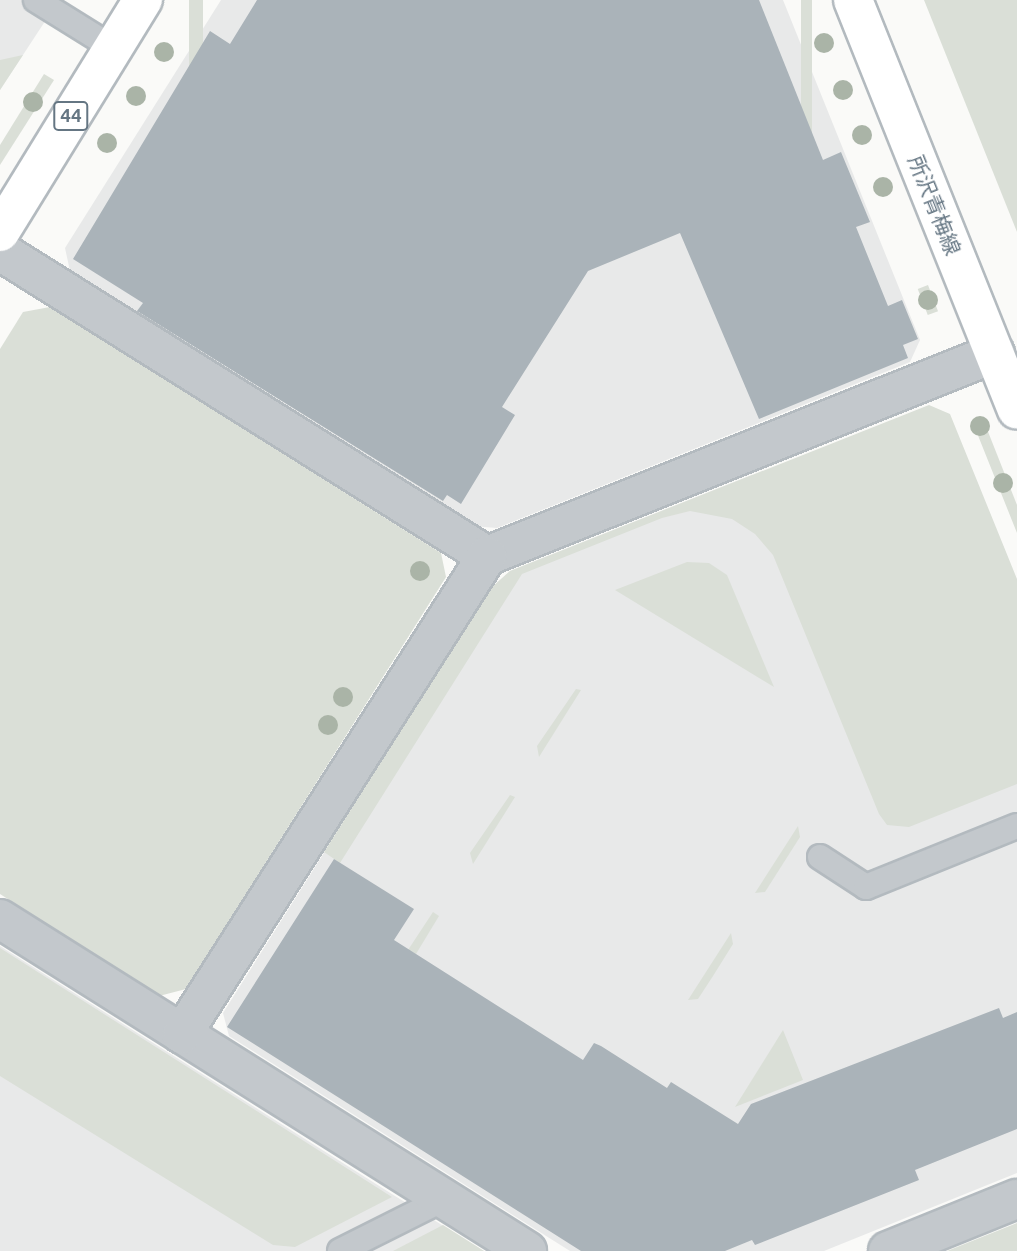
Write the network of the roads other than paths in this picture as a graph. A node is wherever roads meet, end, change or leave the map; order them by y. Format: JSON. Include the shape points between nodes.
{"nodes":[{"id":1,"x":36,"y":0,"type":"edge"},
{"id":2,"x":143,"y":0,"type":"edge"},
{"id":3,"x":853,"y":0,"type":"edge"},
{"id":4,"x":113,"y":48,"type":"junction"},
{"id":5,"x":0,"y":232,"type":"edge"},
{"id":6,"x":0,"y":251,"type":"edge"},
{"id":7,"x":995,"y":353,"type":"junction"},
{"id":8,"x":1017,"y":409,"type":"edge"},
{"id":9,"x":487,"y":556,"type":"junction"},
{"id":10,"x":1017,"y":826,"type":"edge"},
{"id":11,"x":820,"y":857,"type":"dead end"},
{"id":12,"x":0,"y":919,"type":"edge"},
{"id":13,"x":182,"y":1034,"type":"junction"},
{"id":14,"x":444,"y":1199,"type":"junction"},
{"id":15,"x":1017,"y":1199,"type":"edge"},
{"id":16,"x":340,"y":1251,"type":"edge"},
{"id":17,"x":527,"y":1251,"type":"edge"},
{"id":18,"x":888,"y":1251,"type":"edge"}],
"edges":[{"from":1,"to":4,"type":"lane"},
{"from":2,"to":4,"type":"main road","number":"44"},
{"from":3,"to":7,"type":"main road","name":"所沢青梅線"},
{"from":4,"to":5,"type":"main road","number":"44"},
{"from":6,"to":9,"type":"street"},
{"from":7,"to":8,"type":"main road","name":"所沢青梅線"},
{"from":7,"to":9,"type":"street"},
{"from":9,"to":13,"type":"street"},
{"from":10,"to":11,"type":"lane","via":[[866,887]]},
{"from":12,"to":13,"type":"street"},
{"from":13,"to":14,"type":"street"},
{"from":14,"to":16,"type":"lane"},
{"from":14,"to":17,"type":"street"},
{"from":15,"to":18,"type":"street"}]}
